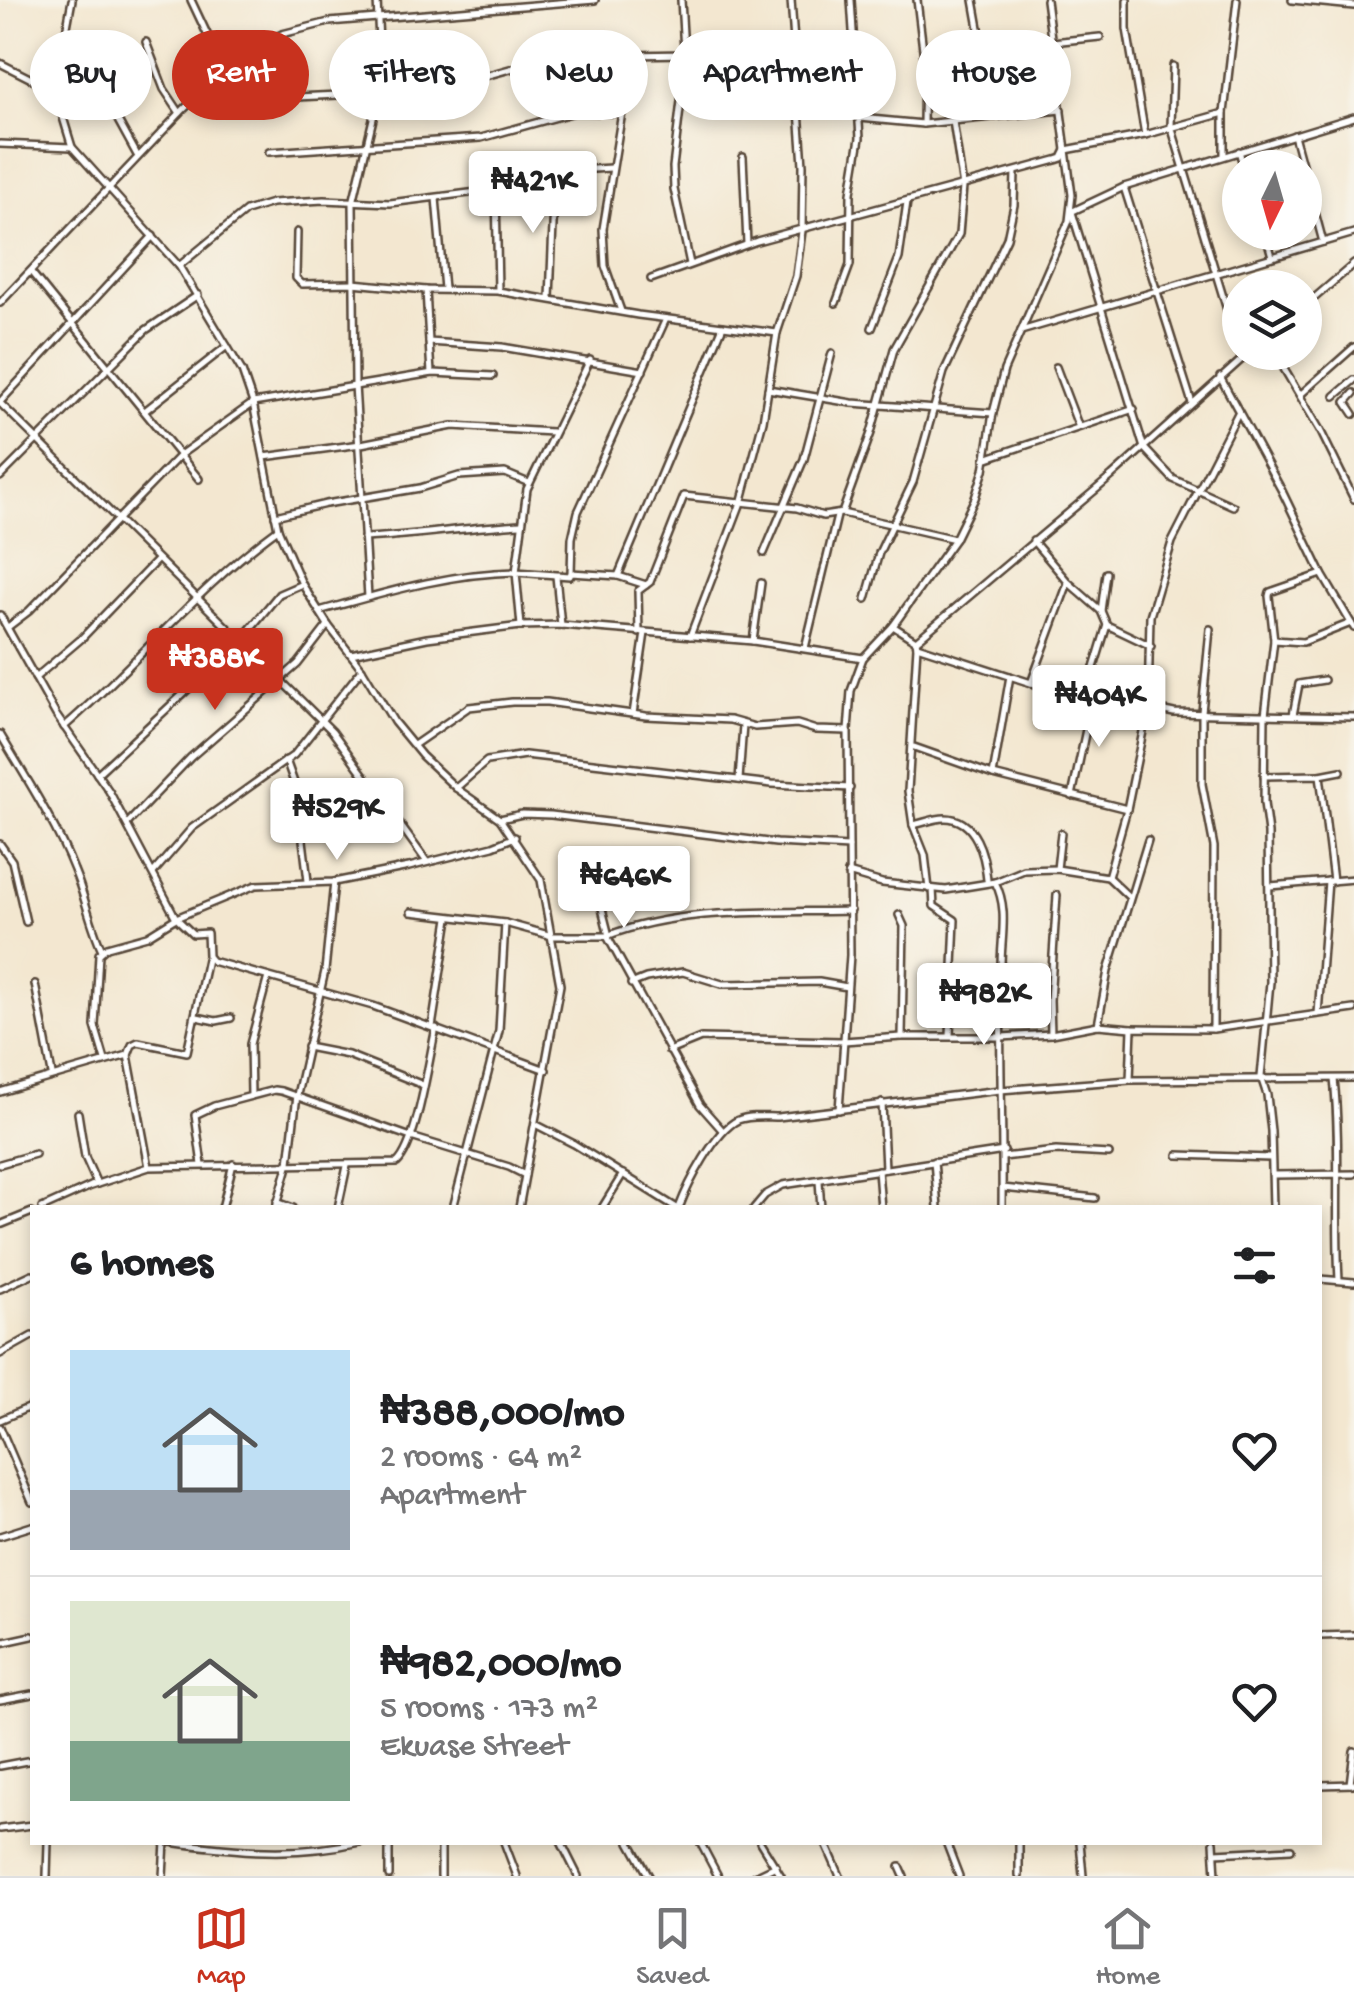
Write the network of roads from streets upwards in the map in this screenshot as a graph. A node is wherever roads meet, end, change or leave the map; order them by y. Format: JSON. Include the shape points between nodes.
{"nodes":[{"id":1,"x":72,"y":0,"type":"edge"},
{"id":2,"x":191,"y":0,"type":"edge"},
{"id":3,"x":378,"y":0,"type":"edge"},
{"id":4,"x":595,"y":0,"type":"edge"},
{"id":5,"x":681,"y":0,"type":"edge"},
{"id":6,"x":791,"y":0,"type":"edge"},
{"id":7,"x":850,"y":0,"type":"edge"},
{"id":8,"x":917,"y":0,"type":"edge"},
{"id":9,"x":974,"y":0,"type":"edge"},
{"id":10,"x":1046,"y":0,"type":"edge"},
{"id":11,"x":1126,"y":0,"type":"edge"},
{"id":12,"x":1236,"y":0,"type":"edge"},
{"id":13,"x":1295,"y":0,"type":"edge"},
{"id":14,"x":1354,"y":6,"type":"edge"},
{"id":15,"x":379,"y":18,"type":"junction"},
{"id":16,"x":66,"y":30,"type":"edge"},
{"id":17,"x":205,"y":30,"type":"edge"},
{"id":18,"x":298,"y":30,"type":"edge"},
{"id":19,"x":379,"y":30,"type":"edge"},
{"id":20,"x":683,"y":30,"type":"edge"},
{"id":21,"x":793,"y":30,"type":"edge"},
{"id":22,"x":853,"y":30,"type":"edge"},
{"id":23,"x":979,"y":30,"type":"edge"},
{"id":24,"x":1050,"y":30,"type":"edge"},
{"id":25,"x":1100,"y":36,"type":"dead end"},
{"id":26,"x":1071,"y":40,"type":"edge"},
{"id":27,"x":152,"y":58,"type":"edge"},
{"id":28,"x":0,"y":64,"type":"edge"},
{"id":29,"x":1173,"y":66,"type":"dead end"},
{"id":30,"x":30,"y":78,"type":"edge"},
{"id":31,"x":172,"y":101,"type":"edge"},
{"id":32,"x":1224,"y":113,"type":"junction"},
{"id":33,"x":1352,"y":117,"type":"edge"},
{"id":34,"x":64,"y":120,"type":"edge"},
{"id":35,"x":118,"y":120,"type":"edge"},
{"id":36,"x":173,"y":120,"type":"edge"},
{"id":37,"x":373,"y":120,"type":"edge"},
{"id":38,"x":550,"y":120,"type":"edge"},
{"id":39,"x":621,"y":120,"type":"edge"},
{"id":40,"x":679,"y":120,"type":"edge"},
{"id":41,"x":799,"y":120,"type":"edge"},
{"id":42,"x":860,"y":120,"type":"edge"},
{"id":43,"x":881,"y":120,"type":"edge"},
{"id":44,"x":964,"y":120,"type":"edge"},
{"id":45,"x":1062,"y":120,"type":"edge"},
{"id":46,"x":953,"y":121,"type":"junction"},
{"id":47,"x":922,"y":124,"type":"junction"},
{"id":48,"x":1171,"y":126,"type":"junction"},
{"id":49,"x":1354,"y":130,"type":"edge"},
{"id":50,"x":1145,"y":135,"type":"junction"},
{"id":51,"x":1294,"y":135,"type":"junction"},
{"id":52,"x":0,"y":144,"type":"edge"},
{"id":53,"x":368,"y":145,"type":"junction"},
{"id":54,"x":72,"y":146,"type":"junction"},
{"id":55,"x":1066,"y":150,"type":"junction"},
{"id":56,"x":1224,"y":150,"type":"edge"},
{"id":57,"x":1238,"y":150,"type":"edge"},
{"id":58,"x":1298,"y":150,"type":"edge"},
{"id":59,"x":269,"y":152,"type":"dead end"},
{"id":60,"x":1222,"y":155,"type":"edge"},
{"id":61,"x":138,"y":157,"type":"junction"},
{"id":62,"x":743,"y":158,"type":"dead end"},
{"id":63,"x":1184,"y":167,"type":"junction"},
{"id":64,"x":611,"y":168,"type":"junction"},
{"id":65,"x":1016,"y":172,"type":"junction"},
{"id":66,"x":555,"y":176,"type":"junction"},
{"id":67,"x":963,"y":187,"type":"junction"},
{"id":68,"x":1124,"y":187,"type":"junction"},
{"id":69,"x":108,"y":188,"type":"junction"},
{"id":70,"x":496,"y":190,"type":"junction"},
{"id":71,"x":436,"y":198,"type":"junction"},
{"id":72,"x":907,"y":202,"type":"junction"},
{"id":73,"x":353,"y":203,"type":"junction"},
{"id":74,"x":1072,"y":210,"type":"junction"},
{"id":75,"x":852,"y":217,"type":"junction"},
{"id":76,"x":802,"y":231,"type":"junction"},
{"id":77,"x":297,"y":232,"type":"dead end"},
{"id":78,"x":1354,"y":233,"type":"edge"},
{"id":79,"x":153,"y":236,"type":"junction"},
{"id":80,"x":1322,"y":238,"type":"edge"},
{"id":81,"x":1323,"y":242,"type":"junction"},
{"id":82,"x":748,"y":244,"type":"junction"},
{"id":83,"x":1270,"y":250,"type":"edge"},
{"id":84,"x":1272,"y":256,"type":"junction"},
{"id":85,"x":690,"y":264,"type":"junction"},
{"id":86,"x":1354,"y":264,"type":"edge"},
{"id":87,"x":179,"y":266,"type":"junction"},
{"id":88,"x":30,"y":271,"type":"junction"},
{"id":89,"x":1214,"y":273,"type":"junction"},
{"id":90,"x":650,"y":279,"type":"dead end"},
{"id":91,"x":353,"y":284,"type":"junction"},
{"id":92,"x":426,"y":290,"type":"junction"},
{"id":93,"x":444,"y":290,"type":"junction"},
{"id":94,"x":1155,"y":290,"type":"junction"},
{"id":95,"x":498,"y":291,"type":"junction"},
{"id":96,"x":1322,"y":291,"type":"edge"},
{"id":97,"x":198,"y":295,"type":"junction"},
{"id":98,"x":550,"y":298,"type":"junction"},
{"id":99,"x":1222,"y":298,"type":"edge"},
{"id":100,"x":0,"y":303,"type":"edge"},
{"id":101,"x":836,"y":303,"type":"dead end"},
{"id":102,"x":1098,"y":306,"type":"junction"},
{"id":103,"x":621,"y":312,"type":"junction"},
{"id":104,"x":666,"y":319,"type":"junction"},
{"id":105,"x":73,"y":324,"type":"junction"},
{"id":106,"x":723,"y":326,"type":"junction"},
{"id":107,"x":872,"y":328,"type":"dead end"},
{"id":108,"x":1020,"y":332,"type":"junction"},
{"id":109,"x":777,"y":333,"type":"junction"},
{"id":110,"x":429,"y":342,"type":"junction"},
{"id":111,"x":227,"y":346,"type":"junction"},
{"id":112,"x":1354,"y":347,"type":"edge"},
{"id":113,"x":832,"y":353,"type":"dead end"},
{"id":114,"x":590,"y":360,"type":"junction"},
{"id":115,"x":1056,"y":367,"type":"dead end"},
{"id":116,"x":110,"y":368,"type":"junction"},
{"id":117,"x":1229,"y":370,"type":"edge"},
{"id":118,"x":1285,"y":370,"type":"edge"},
{"id":119,"x":643,"y":371,"type":"junction"},
{"id":120,"x":431,"y":374,"type":"junction"},
{"id":121,"x":493,"y":376,"type":"dead end"},
{"id":122,"x":1220,"y":377,"type":"junction"},
{"id":123,"x":1354,"y":380,"type":"edge"},
{"id":124,"x":356,"y":385,"type":"junction"},
{"id":125,"x":768,"y":389,"type":"junction"},
{"id":126,"x":1354,"y":393,"type":"edge"},
{"id":127,"x":1300,"y":395,"type":"junction"},
{"id":128,"x":1336,"y":396,"type":"dead end"},
{"id":129,"x":820,"y":398,"type":"junction"},
{"id":130,"x":0,"y":402,"type":"edge"},
{"id":131,"x":1192,"y":402,"type":"junction"},
{"id":132,"x":253,"y":403,"type":"junction"},
{"id":133,"x":877,"y":405,"type":"junction"},
{"id":134,"x":934,"y":406,"type":"junction"},
{"id":135,"x":1134,"y":408,"type":"junction"},
{"id":136,"x":146,"y":410,"type":"junction"},
{"id":137,"x":993,"y":412,"type":"junction"},
{"id":138,"x":1238,"y":413,"type":"junction"},
{"id":139,"x":1354,"y":414,"type":"edge"},
{"id":140,"x":1078,"y":426,"type":"junction"},
{"id":141,"x":552,"y":432,"type":"junction"},
{"id":142,"x":38,"y":440,"type":"junction"},
{"id":143,"x":361,"y":444,"type":"junction"},
{"id":144,"x":1144,"y":448,"type":"junction"},
{"id":145,"x":180,"y":454,"type":"junction"},
{"id":146,"x":264,"y":457,"type":"junction"},
{"id":147,"x":985,"y":459,"type":"junction"},
{"id":148,"x":0,"y":477,"type":"edge"},
{"id":149,"x":199,"y":480,"type":"dead end"},
{"id":150,"x":529,"y":483,"type":"junction"},
{"id":151,"x":1199,"y":490,"type":"junction"},
{"id":152,"x":364,"y":500,"type":"junction"},
{"id":153,"x":742,"y":500,"type":"junction"},
{"id":154,"x":1354,"y":500,"type":"edge"},
{"id":155,"x":1233,"y":506,"type":"dead end"},
{"id":156,"x":784,"y":508,"type":"junction"},
{"id":157,"x":839,"y":514,"type":"junction"},
{"id":158,"x":275,"y":516,"type":"junction"},
{"id":159,"x":117,"y":519,"type":"junction"},
{"id":160,"x":894,"y":523,"type":"junction"},
{"id":161,"x":520,"y":524,"type":"junction"},
{"id":162,"x":278,"y":530,"type":"junction"},
{"id":163,"x":364,"y":538,"type":"junction"},
{"id":164,"x":955,"y":539,"type":"junction"},
{"id":165,"x":1033,"y":541,"type":"junction"},
{"id":166,"x":764,"y":553,"type":"dead end"},
{"id":167,"x":156,"y":561,"type":"junction"},
{"id":168,"x":516,"y":572,"type":"junction"},
{"id":169,"x":571,"y":573,"type":"junction"},
{"id":170,"x":1106,"y":573,"type":"dead end"},
{"id":171,"x":1322,"y":574,"type":"junction"},
{"id":172,"x":556,"y":576,"type":"junction"},
{"id":173,"x":618,"y":576,"type":"junction"},
{"id":174,"x":1068,"y":582,"type":"junction"},
{"id":175,"x":761,"y":583,"type":"dead end"},
{"id":176,"x":302,"y":584,"type":"junction"},
{"id":177,"x":646,"y":586,"type":"junction"},
{"id":178,"x":368,"y":597,"type":"junction"},
{"id":179,"x":866,"y":599,"type":"dead end"},
{"id":180,"x":198,"y":600,"type":"junction"},
{"id":181,"x":1354,"y":604,"type":"edge"},
{"id":182,"x":1345,"y":610,"type":"junction"},
{"id":183,"x":319,"y":611,"type":"junction"},
{"id":184,"x":1101,"y":611,"type":"junction"},
{"id":185,"x":0,"y":615,"type":"edge"},
{"id":186,"x":328,"y":625,"type":"junction"},
{"id":187,"x":561,"y":625,"type":"junction"},
{"id":188,"x":1107,"y":625,"type":"junction"},
{"id":189,"x":521,"y":626,"type":"junction"},
{"id":190,"x":893,"y":626,"type":"junction"},
{"id":191,"x":1353,"y":626,"type":"edge"},
{"id":192,"x":7,"y":628,"type":"junction"},
{"id":193,"x":1210,"y":630,"type":"dead end"},
{"id":194,"x":642,"y":633,"type":"junction"},
{"id":195,"x":690,"y":636,"type":"junction"},
{"id":196,"x":241,"y":640,"type":"junction"},
{"id":197,"x":1274,"y":640,"type":"junction"},
{"id":198,"x":753,"y":641,"type":"junction"},
{"id":199,"x":916,"y":644,"type":"junction"},
{"id":200,"x":1150,"y":646,"type":"junction"},
{"id":201,"x":805,"y":648,"type":"junction"},
{"id":202,"x":351,"y":654,"type":"junction"},
{"id":203,"x":863,"y":658,"type":"junction"},
{"id":204,"x":362,"y":669,"type":"junction"},
{"id":205,"x":1010,"y":676,"type":"junction"},
{"id":206,"x":35,"y":678,"type":"junction"},
{"id":207,"x":1324,"y":680,"type":"dead end"},
{"id":208,"x":280,"y":681,"type":"junction"},
{"id":209,"x":1031,"y":683,"type":"junction"},
{"id":210,"x":1092,"y":696,"type":"junction"},
{"id":211,"x":1148,"y":707,"type":"junction"},
{"id":212,"x":1202,"y":712,"type":"junction"},
{"id":213,"x":634,"y":714,"type":"junction"},
{"id":214,"x":1265,"y":714,"type":"junction"},
{"id":215,"x":1294,"y":715,"type":"junction"},
{"id":216,"x":1354,"y":717,"type":"edge"},
{"id":217,"x":321,"y":721,"type":"junction"},
{"id":218,"x":743,"y":725,"type":"junction"},
{"id":219,"x":64,"y":726,"type":"junction"},
{"id":220,"x":848,"y":730,"type":"junction"},
{"id":221,"x":0,"y":734,"type":"edge"},
{"id":222,"x":414,"y":745,"type":"junction"},
{"id":223,"x":913,"y":747,"type":"junction"},
{"id":224,"x":286,"y":760,"type":"junction"},
{"id":225,"x":1340,"y":771,"type":"dead end"},
{"id":226,"x":98,"y":774,"type":"junction"},
{"id":227,"x":1320,"y":774,"type":"junction"},
{"id":228,"x":993,"y":775,"type":"junction"},
{"id":229,"x":1264,"y":776,"type":"junction"},
{"id":230,"x":738,"y":780,"type":"junction"},
{"id":231,"x":456,"y":788,"type":"junction"},
{"id":232,"x":850,"y":788,"type":"junction"},
{"id":233,"x":1072,"y":796,"type":"junction"},
{"id":234,"x":1127,"y":809,"type":"junction"},
{"id":235,"x":500,"y":819,"type":"junction"},
{"id":236,"x":127,"y":824,"type":"junction"},
{"id":237,"x":913,"y":825,"type":"junction"},
{"id":238,"x":1061,"y":833,"type":"dead end"},
{"id":239,"x":515,"y":837,"type":"junction"},
{"id":240,"x":1148,"y":840,"type":"dead end"},
{"id":241,"x":0,"y":844,"type":"edge"},
{"id":242,"x":849,"y":847,"type":"junction"},
{"id":243,"x":427,"y":862,"type":"junction"},
{"id":244,"x":1057,"y":869,"type":"junction"},
{"id":245,"x":153,"y":873,"type":"junction"},
{"id":246,"x":848,"y":873,"type":"junction"},
{"id":247,"x":1108,"y":877,"type":"junction"},
{"id":248,"x":1354,"y":879,"type":"edge"},
{"id":249,"x":308,"y":881,"type":"junction"},
{"id":250,"x":595,"y":881,"type":"dead end"},
{"id":251,"x":991,"y":881,"type":"junction"},
{"id":252,"x":1331,"y":881,"type":"junction"},
{"id":253,"x":334,"y":882,"type":"junction"},
{"id":254,"x":1270,"y":886,"type":"junction"},
{"id":255,"x":931,"y":889,"type":"junction"},
{"id":256,"x":1057,"y":895,"type":"dead end"},
{"id":257,"x":1128,"y":896,"type":"junction"},
{"id":258,"x":851,"y":911,"type":"junction"},
{"id":259,"x":410,"y":912,"type":"dead end"},
{"id":260,"x":898,"y":916,"type":"dead end"},
{"id":261,"x":176,"y":918,"type":"junction"},
{"id":262,"x":449,"y":918,"type":"junction"},
{"id":263,"x":26,"y":922,"type":"dead end"},
{"id":264,"x":505,"y":923,"type":"junction"},
{"id":265,"x":552,"y":936,"type":"junction"},
{"id":266,"x":608,"y":936,"type":"junction"},
{"id":267,"x":102,"y":950,"type":"junction"},
{"id":268,"x":208,"y":956,"type":"junction"},
{"id":269,"x":268,"y":976,"type":"junction"},
{"id":270,"x":35,"y":984,"type":"dead end"},
{"id":271,"x":631,"y":984,"type":"junction"},
{"id":272,"x":847,"y":987,"type":"junction"},
{"id":273,"x":321,"y":991,"type":"junction"},
{"id":274,"x":1354,"y":1010,"type":"edge"},
{"id":275,"x":1318,"y":1014,"type":"junction"},
{"id":276,"x":196,"y":1017,"type":"junction"},
{"id":277,"x":232,"y":1018,"type":"dead end"},
{"id":278,"x":1266,"y":1020,"type":"junction"},
{"id":279,"x":1098,"y":1025,"type":"junction"},
{"id":280,"x":434,"y":1028,"type":"junction"},
{"id":281,"x":1132,"y":1028,"type":"junction"},
{"id":282,"x":1213,"y":1029,"type":"junction"},
{"id":283,"x":1051,"y":1034,"type":"junction"},
{"id":284,"x":950,"y":1036,"type":"junction"},
{"id":285,"x":902,"y":1037,"type":"junction"},
{"id":286,"x":1002,"y":1037,"type":"junction"},
{"id":287,"x":844,"y":1042,"type":"junction"},
{"id":288,"x":307,"y":1047,"type":"junction"},
{"id":289,"x":493,"y":1048,"type":"junction"},
{"id":290,"x":670,"y":1051,"type":"junction"},
{"id":291,"x":128,"y":1055,"type":"junction"},
{"id":292,"x":105,"y":1060,"type":"junction"},
{"id":293,"x":546,"y":1070,"type":"junction"},
{"id":294,"x":52,"y":1075,"type":"junction"},
{"id":295,"x":1261,"y":1078,"type":"junction"},
{"id":296,"x":1354,"y":1078,"type":"edge"},
{"id":297,"x":1334,"y":1079,"type":"junction"},
{"id":298,"x":1130,"y":1080,"type":"junction"},
{"id":299,"x":423,"y":1085,"type":"junction"},
{"id":300,"x":1000,"y":1090,"type":"junction"},
{"id":301,"x":0,"y":1092,"type":"edge"},
{"id":302,"x":297,"y":1095,"type":"junction"},
{"id":303,"x":250,"y":1096,"type":"junction"},
{"id":304,"x":882,"y":1104,"type":"junction"},
{"id":305,"x":839,"y":1110,"type":"junction"},
{"id":306,"x":78,"y":1113,"type":"dead end"},
{"id":307,"x":535,"y":1124,"type":"junction"},
{"id":308,"x":723,"y":1131,"type":"junction"},
{"id":309,"x":411,"y":1137,"type":"junction"},
{"id":310,"x":35,"y":1154,"type":"dead end"},
{"id":311,"x":467,"y":1154,"type":"junction"},
{"id":312,"x":1004,"y":1154,"type":"junction"},
{"id":313,"x":1109,"y":1154,"type":"dead end"},
{"id":314,"x":1178,"y":1155,"type":"dead end"},
{"id":315,"x":1270,"y":1158,"type":"junction"},
{"id":316,"x":934,"y":1160,"type":"junction"},
{"id":317,"x":0,"y":1164,"type":"edge"},
{"id":318,"x":234,"y":1164,"type":"junction"},
{"id":319,"x":289,"y":1164,"type":"junction"},
{"id":320,"x":202,"y":1165,"type":"junction"},
{"id":321,"x":347,"y":1166,"type":"junction"},
{"id":322,"x":150,"y":1167,"type":"junction"},
{"id":323,"x":881,"y":1169,"type":"junction"},
{"id":324,"x":623,"y":1174,"type":"junction"},
{"id":325,"x":1336,"y":1174,"type":"junction"},
{"id":326,"x":1354,"y":1174,"type":"edge"},
{"id":327,"x":526,"y":1175,"type":"junction"},
{"id":328,"x":1273,"y":1175,"type":"junction"},
{"id":329,"x":819,"y":1180,"type":"junction"},
{"id":330,"x":97,"y":1184,"type":"junction"},
{"id":331,"x":1002,"y":1188,"type":"junction"},
{"id":332,"x":1094,"y":1198,"type":"dead end"},
{"id":333,"x":49,"y":1205,"type":"edge"},
{"id":334,"x":223,"y":1205,"type":"edge"},
{"id":335,"x":277,"y":1205,"type":"edge"},
{"id":336,"x":339,"y":1205,"type":"edge"},
{"id":337,"x":454,"y":1205,"type":"edge"},
{"id":338,"x":520,"y":1205,"type":"edge"},
{"id":339,"x":604,"y":1205,"type":"edge"},
{"id":340,"x":673,"y":1205,"type":"edge"},
{"id":341,"x":680,"y":1205,"type":"edge"},
{"id":342,"x":758,"y":1205,"type":"edge"},
{"id":343,"x":821,"y":1205,"type":"edge"},
{"id":344,"x":881,"y":1205,"type":"edge"},
{"id":345,"x":938,"y":1205,"type":"edge"},
{"id":346,"x":1002,"y":1205,"type":"edge"},
{"id":347,"x":1274,"y":1205,"type":"edge"},
{"id":348,"x":30,"y":1213,"type":"edge"},
{"id":349,"x":0,"y":1226,"type":"edge"},
{"id":350,"x":30,"y":1275,"type":"edge"},
{"id":351,"x":1322,"y":1279,"type":"edge"},
{"id":352,"x":1339,"y":1280,"type":"junction"},
{"id":353,"x":1354,"y":1282,"type":"edge"},
{"id":354,"x":0,"y":1289,"type":"edge"},
{"id":355,"x":30,"y":1337,"type":"edge"},
{"id":356,"x":0,"y":1354,"type":"edge"},
{"id":357,"x":30,"y":1407,"type":"edge"},
{"id":358,"x":0,"y":1424,"type":"edge"},
{"id":359,"x":30,"y":1497,"type":"edge"},
{"id":360,"x":30,"y":1527,"type":"edge"},
{"id":361,"x":0,"y":1536,"type":"edge"},
{"id":362,"x":1354,"y":1635,"type":"edge"},
{"id":363,"x":30,"y":1636,"type":"edge"},
{"id":364,"x":1322,"y":1636,"type":"edge"},
{"id":365,"x":0,"y":1643,"type":"edge"},
{"id":366,"x":30,"y":1694,"type":"edge"},
{"id":367,"x":0,"y":1700,"type":"edge"},
{"id":368,"x":1354,"y":1751,"type":"edge"},
{"id":369,"x":30,"y":1760,"type":"edge"},
{"id":370,"x":0,"y":1766,"type":"edge"},
{"id":371,"x":1322,"y":1784,"type":"edge"},
{"id":372,"x":1352,"y":1784,"type":"edge"},
{"id":373,"x":30,"y":1826,"type":"edge"},
{"id":374,"x":0,"y":1829,"type":"edge"},
{"id":375,"x":48,"y":1845,"type":"edge"},
{"id":376,"x":168,"y":1845,"type":"edge"},
{"id":377,"x":191,"y":1845,"type":"edge"},
{"id":378,"x":339,"y":1845,"type":"edge"},
{"id":379,"x":389,"y":1845,"type":"edge"},
{"id":380,"x":441,"y":1845,"type":"edge"},
{"id":381,"x":505,"y":1845,"type":"edge"},
{"id":382,"x":562,"y":1845,"type":"edge"},
{"id":383,"x":632,"y":1845,"type":"edge"},
{"id":384,"x":702,"y":1845,"type":"edge"},
{"id":385,"x":762,"y":1845,"type":"edge"},
{"id":386,"x":826,"y":1845,"type":"edge"},
{"id":387,"x":947,"y":1845,"type":"edge"},
{"id":388,"x":1020,"y":1845,"type":"edge"},
{"id":389,"x":1080,"y":1845,"type":"edge"},
{"id":390,"x":1214,"y":1845,"type":"edge"},
{"id":391,"x":1292,"y":1849,"type":"dead end"},
{"id":392,"x":1215,"y":1852,"type":"junction"},
{"id":393,"x":776,"y":1866,"type":"junction"},
{"id":394,"x":900,"y":1868,"type":"dead end"},
{"id":395,"x":47,"y":1876,"type":"edge"},
{"id":396,"x":163,"y":1876,"type":"edge"},
{"id":397,"x":389,"y":1876,"type":"edge"},
{"id":398,"x":441,"y":1876,"type":"edge"},
{"id":399,"x":517,"y":1876,"type":"edge"},
{"id":400,"x":578,"y":1876,"type":"edge"},
{"id":401,"x":649,"y":1876,"type":"edge"},
{"id":402,"x":718,"y":1876,"type":"edge"},
{"id":403,"x":755,"y":1876,"type":"edge"},
{"id":404,"x":781,"y":1876,"type":"edge"},
{"id":405,"x":840,"y":1876,"type":"edge"},
{"id":406,"x":904,"y":1876,"type":"edge"},
{"id":407,"x":959,"y":1876,"type":"edge"},
{"id":408,"x":1019,"y":1876,"type":"edge"},
{"id":409,"x":1083,"y":1876,"type":"edge"},
{"id":410,"x":1216,"y":1876,"type":"edge"}],
"edges":[{"from":1,"to":16,"type":"street"},
{"from":2,"to":17,"type":"street"},
{"from":3,"to":15,"type":"street"},
{"from":4,"to":15,"type":"street"},
{"from":5,"to":20,"type":"street"},
{"from":6,"to":21,"type":"street"},
{"from":7,"to":22,"type":"street"},
{"from":8,"to":47,"type":"street"},
{"from":9,"to":23,"type":"street"},
{"from":10,"to":24,"type":"street"},
{"from":11,"to":50,"type":"street"},
{"from":12,"to":32,"type":"street"},
{"from":13,"to":14,"type":"street"},
{"from":15,"to":18,"type":"street"},
{"from":15,"to":19,"type":"street"},
{"from":25,"to":26,"type":"street"},
{"from":27,"to":31,"type":"street"},
{"from":28,"to":30,"type":"street"},
{"from":29,"to":48,"type":"street"},
{"from":32,"to":48,"type":"street"},
{"from":32,"to":56,"type":"street"},
{"from":33,"to":49,"type":"street"},
{"from":33,"to":51,"type":"street"},
{"from":34,"to":54,"type":"street"},
{"from":35,"to":61,"type":"street"},
{"from":36,"to":61,"type":"street"},
{"from":37,"to":53,"type":"street"},
{"from":38,"to":53,"type":"street","via":[[481,138]]},
{"from":39,"to":64,"type":"street"},
{"from":40,"to":85,"type":"street","via":[[674,189]]},
{"from":41,"to":76,"type":"street"},
{"from":42,"to":75,"type":"street"},
{"from":43,"to":47,"type":"street"},
{"from":44,"to":46,"type":"street"},
{"from":45,"to":55,"type":"street"},
{"from":46,"to":47,"type":"street"},
{"from":46,"to":67,"type":"street"},
{"from":48,"to":50,"type":"street"},
{"from":48,"to":63,"type":"street"},
{"from":50,"to":55,"type":"street"},
{"from":51,"to":57,"type":"street"},
{"from":51,"to":58,"type":"street"},
{"from":52,"to":54,"type":"street"},
{"from":53,"to":59,"type":"street"},
{"from":53,"to":73,"type":"street"},
{"from":54,"to":69,"type":"street"},
{"from":55,"to":65,"type":"street","via":[[1062,158]]},
{"from":55,"to":74,"type":"street"},
{"from":60,"to":63,"type":"street"},
{"from":61,"to":69,"type":"street"},
{"from":62,"to":82,"type":"street"},
{"from":63,"to":68,"type":"street"},
{"from":63,"to":89,"type":"street"},
{"from":64,"to":66,"type":"street"},
{"from":64,"to":103,"type":"street","via":[[604,253]]},
{"from":65,"to":67,"type":"street"},
{"from":65,"to":134,"type":"street","via":[[1008,238]]},
{"from":66,"to":70,"type":"street"},
{"from":66,"to":98,"type":"street"},
{"from":67,"to":72,"type":"street"},
{"from":67,"to":133,"type":"street","via":[[954,247],[894,348]]},
{"from":68,"to":74,"type":"street"},
{"from":68,"to":94,"type":"street"},
{"from":69,"to":79,"type":"street"},
{"from":69,"to":88,"type":"street"},
{"from":70,"to":71,"type":"street"},
{"from":70,"to":95,"type":"street"},
{"from":71,"to":73,"type":"street"},
{"from":71,"to":93,"type":"street"},
{"from":72,"to":75,"type":"street"},
{"from":72,"to":107,"type":"street","via":[[899,258]]},
{"from":73,"to":87,"type":"street","via":[[272,203],[246,211]]},
{"from":73,"to":91,"type":"street"},
{"from":74,"to":102,"type":"street"},
{"from":74,"to":108,"type":"street"},
{"from":75,"to":76,"type":"street"},
{"from":75,"to":101,"type":"street","via":[[850,266]]},
{"from":76,"to":82,"type":"street"},
{"from":76,"to":109,"type":"street"},
{"from":77,"to":91,"type":"street","via":[[299,282]]},
{"from":78,"to":81,"type":"street"},
{"from":79,"to":87,"type":"street"},
{"from":79,"to":105,"type":"street"},
{"from":80,"to":81,"type":"street"},
{"from":81,"to":84,"type":"street"},
{"from":82,"to":85,"type":"street"},
{"from":83,"to":84,"type":"street"},
{"from":84,"to":89,"type":"street"},
{"from":85,"to":90,"type":"street"},
{"from":86,"to":96,"type":"street"},
{"from":87,"to":97,"type":"street"},
{"from":88,"to":100,"type":"street"},
{"from":88,"to":105,"type":"street"},
{"from":89,"to":94,"type":"street"},
{"from":89,"to":99,"type":"street"},
{"from":91,"to":92,"type":"street"},
{"from":91,"to":124,"type":"street"},
{"from":92,"to":93,"type":"street"},
{"from":92,"to":110,"type":"street"},
{"from":93,"to":95,"type":"street"},
{"from":94,"to":102,"type":"street"},
{"from":94,"to":131,"type":"street"},
{"from":95,"to":98,"type":"street"},
{"from":97,"to":111,"type":"street"},
{"from":97,"to":116,"type":"street","via":[[146,330]]},
{"from":98,"to":103,"type":"street"},
{"from":102,"to":108,"type":"street"},
{"from":102,"to":135,"type":"street"},
{"from":103,"to":104,"type":"street"},
{"from":104,"to":106,"type":"street"},
{"from":104,"to":119,"type":"street"},
{"from":105,"to":116,"type":"street"},
{"from":105,"to":130,"type":"street"},
{"from":106,"to":109,"type":"street"},
{"from":106,"to":173,"type":"street"},
{"from":108,"to":137,"type":"street"},
{"from":109,"to":125,"type":"street"},
{"from":110,"to":114,"type":"street"},
{"from":110,"to":120,"type":"street"},
{"from":111,"to":132,"type":"street"},
{"from":111,"to":136,"type":"street"},
{"from":112,"to":127,"type":"street"},
{"from":113,"to":129,"type":"street"},
{"from":114,"to":119,"type":"street"},
{"from":114,"to":141,"type":"street"},
{"from":115,"to":140,"type":"street"},
{"from":116,"to":136,"type":"street"},
{"from":116,"to":142,"type":"street"},
{"from":117,"to":122,"type":"street"},
{"from":118,"to":127,"type":"street"},
{"from":119,"to":169,"type":"street","via":[[578,512]]},
{"from":120,"to":121,"type":"street"},
{"from":120,"to":124,"type":"street"},
{"from":122,"to":131,"type":"street"},
{"from":122,"to":138,"type":"street"},
{"from":123,"to":128,"type":"street"},
{"from":124,"to":132,"type":"street"},
{"from":124,"to":143,"type":"street"},
{"from":125,"to":129,"type":"street"},
{"from":125,"to":153,"type":"street"},
{"from":126,"to":139,"type":"street","via":[[1346,402]]},
{"from":127,"to":154,"type":"street"},
{"from":129,"to":133,"type":"street"},
{"from":129,"to":156,"type":"street"},
{"from":130,"to":142,"type":"street"},
{"from":131,"to":144,"type":"street"},
{"from":132,"to":145,"type":"street"},
{"from":132,"to":146,"type":"street"},
{"from":133,"to":134,"type":"street"},
{"from":133,"to":157,"type":"street"},
{"from":134,"to":137,"type":"street"},
{"from":134,"to":160,"type":"street"},
{"from":135,"to":140,"type":"street"},
{"from":135,"to":144,"type":"street"},
{"from":136,"to":145,"type":"street"},
{"from":137,"to":147,"type":"street"},
{"from":138,"to":151,"type":"street"},
{"from":138,"to":171,"type":"street"},
{"from":140,"to":147,"type":"street"},
{"from":141,"to":143,"type":"street","via":[[453,426]]},
{"from":141,"to":150,"type":"street"},
{"from":142,"to":148,"type":"street"},
{"from":142,"to":159,"type":"street"},
{"from":143,"to":146,"type":"street"},
{"from":143,"to":152,"type":"street"},
{"from":144,"to":151,"type":"street","via":[[1173,478]]},
{"from":144,"to":165,"type":"street"},
{"from":145,"to":149,"type":"street"},
{"from":145,"to":159,"type":"street"},
{"from":146,"to":158,"type":"street"},
{"from":147,"to":164,"type":"street"},
{"from":150,"to":152,"type":"street","via":[[505,472],[459,476]]},
{"from":150,"to":161,"type":"street"},
{"from":151,"to":155,"type":"street"},
{"from":151,"to":200,"type":"street","via":[[1172,542],[1150,616]]},
{"from":152,"to":158,"type":"street"},
{"from":152,"to":163,"type":"street"},
{"from":153,"to":156,"type":"street"},
{"from":153,"to":177,"type":"street","via":[[683,497]]},
{"from":153,"to":195,"type":"street"},
{"from":156,"to":157,"type":"street"},
{"from":156,"to":166,"type":"street"},
{"from":157,"to":160,"type":"street"},
{"from":157,"to":201,"type":"street"},
{"from":158,"to":162,"type":"street"},
{"from":159,"to":167,"type":"street"},
{"from":159,"to":192,"type":"street"},
{"from":160,"to":164,"type":"street"},
{"from":160,"to":179,"type":"street"},
{"from":161,"to":163,"type":"street"},
{"from":161,"to":168,"type":"street"},
{"from":162,"to":176,"type":"street"},
{"from":162,"to":180,"type":"street"},
{"from":163,"to":178,"type":"street"},
{"from":164,"to":190,"type":"street"},
{"from":165,"to":174,"type":"street"},
{"from":165,"to":199,"type":"street"},
{"from":167,"to":180,"type":"street"},
{"from":167,"to":206,"type":"street"},
{"from":168,"to":172,"type":"street"},
{"from":168,"to":178,"type":"street","via":[[475,572]]},
{"from":168,"to":189,"type":"street"},
{"from":169,"to":172,"type":"street"},
{"from":169,"to":173,"type":"street"},
{"from":170,"to":184,"type":"street"},
{"from":171,"to":182,"type":"street"},
{"from":171,"to":197,"type":"street","via":[[1270,592]]},
{"from":172,"to":187,"type":"street"},
{"from":173,"to":177,"type":"street"},
{"from":174,"to":184,"type":"street"},
{"from":174,"to":209,"type":"street"},
{"from":175,"to":198,"type":"street"},
{"from":176,"to":183,"type":"street"},
{"from":176,"to":196,"type":"street","via":[[279,594]]},
{"from":177,"to":194,"type":"street","via":[[636,596]]},
{"from":178,"to":183,"type":"street"},
{"from":180,"to":196,"type":"street"},
{"from":180,"to":219,"type":"street"},
{"from":181,"to":182,"type":"street"},
{"from":182,"to":191,"type":"street"},
{"from":183,"to":186,"type":"street"},
{"from":184,"to":188,"type":"street"},
{"from":185,"to":192,"type":"street"},
{"from":186,"to":202,"type":"street"},
{"from":186,"to":208,"type":"street"},
{"from":187,"to":189,"type":"street"},
{"from":187,"to":194,"type":"street"},
{"from":188,"to":200,"type":"street"},
{"from":188,"to":210,"type":"street"},
{"from":189,"to":202,"type":"street"},
{"from":190,"to":199,"type":"street"},
{"from":190,"to":203,"type":"street"},
{"from":191,"to":197,"type":"street","via":[[1303,642]]},
{"from":192,"to":206,"type":"street"},
{"from":193,"to":212,"type":"street"},
{"from":194,"to":195,"type":"street"},
{"from":194,"to":213,"type":"street"},
{"from":195,"to":198,"type":"street"},
{"from":196,"to":208,"type":"street"},
{"from":196,"to":226,"type":"street"},
{"from":197,"to":214,"type":"street"},
{"from":198,"to":201,"type":"street"},
{"from":199,"to":205,"type":"street"},
{"from":199,"to":223,"type":"street"},
{"from":200,"to":211,"type":"street"},
{"from":201,"to":203,"type":"street"},
{"from":202,"to":204,"type":"street"},
{"from":203,"to":220,"type":"street","via":[[851,691]]},
{"from":204,"to":217,"type":"street"},
{"from":204,"to":222,"type":"street"},
{"from":205,"to":209,"type":"street"},
{"from":205,"to":228,"type":"street"},
{"from":206,"to":219,"type":"street"},
{"from":207,"to":215,"type":"street","via":[[1299,684]]},
{"from":208,"to":217,"type":"street"},
{"from":208,"to":236,"type":"street","via":[[191,756]]},
{"from":209,"to":210,"type":"street"},
{"from":210,"to":211,"type":"street"},
{"from":210,"to":233,"type":"street"},
{"from":211,"to":212,"type":"street"},
{"from":211,"to":234,"type":"street"},
{"from":212,"to":214,"type":"street"},
{"from":212,"to":282,"type":"street","via":[[1202,784],[1214,847]]},
{"from":213,"to":218,"type":"street"},
{"from":213,"to":222,"type":"street","via":[[547,702],[486,703]]},
{"from":214,"to":215,"type":"street"},
{"from":214,"to":229,"type":"street"},
{"from":215,"to":216,"type":"street"},
{"from":217,"to":224,"type":"street"},
{"from":217,"to":243,"type":"street"},
{"from":218,"to":220,"type":"street"},
{"from":218,"to":230,"type":"street"},
{"from":219,"to":226,"type":"street"},
{"from":220,"to":232,"type":"street"},
{"from":221,"to":267,"type":"street","via":[[75,872]]},
{"from":222,"to":231,"type":"street"},
{"from":223,"to":228,"type":"street"},
{"from":223,"to":237,"type":"street"},
{"from":224,"to":245,"type":"street","via":[[192,828]]},
{"from":224,"to":249,"type":"street"},
{"from":225,"to":227,"type":"street"},
{"from":226,"to":236,"type":"street"},
{"from":227,"to":229,"type":"street"},
{"from":227,"to":252,"type":"street"},
{"from":228,"to":233,"type":"street"},
{"from":229,"to":254,"type":"street"},
{"from":230,"to":231,"type":"street","via":[[525,755],[487,761]]},
{"from":230,"to":232,"type":"street"},
{"from":231,"to":235,"type":"street"},
{"from":232,"to":242,"type":"street"},
{"from":233,"to":234,"type":"street"},
{"from":234,"to":247,"type":"street"},
{"from":235,"to":239,"type":"street"},
{"from":235,"to":242,"type":"street","via":[[551,815]]},
{"from":236,"to":245,"type":"street"},
{"from":237,"to":251,"type":"street","via":[[946,818],[965,822]]},
{"from":237,"to":255,"type":"street"},
{"from":238,"to":244,"type":"street"},
{"from":239,"to":243,"type":"street"},
{"from":239,"to":265,"type":"street","via":[[541,880]]},
{"from":240,"to":257,"type":"street"},
{"from":241,"to":263,"type":"street","via":[[12,861]]},
{"from":242,"to":246,"type":"street"},
{"from":243,"to":253,"type":"street"},
{"from":244,"to":247,"type":"street"},
{"from":244,"to":251,"type":"street"},
{"from":245,"to":261,"type":"street"},
{"from":246,"to":255,"type":"street"},
{"from":246,"to":258,"type":"street"},
{"from":247,"to":257,"type":"street"},
{"from":248,"to":252,"type":"street"},
{"from":249,"to":253,"type":"street"},
{"from":249,"to":261,"type":"street","via":[[256,885]]},
{"from":250,"to":266,"type":"street"},
{"from":251,"to":255,"type":"street"},
{"from":251,"to":286,"type":"street","via":[[1002,895],[1004,916]]},
{"from":252,"to":254,"type":"street"},
{"from":252,"to":275,"type":"street"},
{"from":253,"to":273,"type":"street"},
{"from":254,"to":278,"type":"street"},
{"from":255,"to":284,"type":"street","via":[[934,906],[955,920]]},
{"from":256,"to":283,"type":"street"},
{"from":257,"to":279,"type":"street"},
{"from":258,"to":266,"type":"street","via":[[667,920]]},
{"from":258,"to":272,"type":"street"},
{"from":259,"to":262,"type":"street"},
{"from":260,"to":285,"type":"street","via":[[904,926]]},
{"from":261,"to":267,"type":"street","via":[[147,936]]},
{"from":261,"to":268,"type":"street","via":[[190,933],[206,933]]},
{"from":262,"to":264,"type":"street"},
{"from":262,"to":280,"type":"street"},
{"from":264,"to":265,"type":"street"},
{"from":264,"to":289,"type":"street"},
{"from":265,"to":266,"type":"street"},
{"from":265,"to":293,"type":"street","via":[[560,985]]},
{"from":266,"to":271,"type":"street"},
{"from":267,"to":292,"type":"street","via":[[96,1026]]},
{"from":268,"to":269,"type":"street"},
{"from":268,"to":276,"type":"street"},
{"from":269,"to":273,"type":"street"},
{"from":269,"to":303,"type":"street","via":[[250,1044]]},
{"from":270,"to":294,"type":"street"},
{"from":271,"to":272,"type":"street","via":[[683,972],[722,984]]},
{"from":271,"to":290,"type":"street"},
{"from":272,"to":287,"type":"street"},
{"from":273,"to":280,"type":"street"},
{"from":273,"to":288,"type":"street"},
{"from":274,"to":275,"type":"street"},
{"from":275,"to":278,"type":"street"},
{"from":276,"to":277,"type":"street"},
{"from":276,"to":291,"type":"street","via":[[187,1052],[138,1042]]},
{"from":278,"to":282,"type":"street"},
{"from":278,"to":295,"type":"street"},
{"from":279,"to":281,"type":"street"},
{"from":279,"to":283,"type":"street"},
{"from":280,"to":289,"type":"street"},
{"from":280,"to":299,"type":"street"},
{"from":281,"to":282,"type":"street"},
{"from":281,"to":298,"type":"street"},
{"from":283,"to":286,"type":"street"},
{"from":284,"to":285,"type":"street"},
{"from":284,"to":286,"type":"street"},
{"from":285,"to":287,"type":"street"},
{"from":286,"to":300,"type":"street"},
{"from":287,"to":290,"type":"street","via":[[701,1038]]},
{"from":287,"to":305,"type":"street"},
{"from":288,"to":299,"type":"street"},
{"from":288,"to":302,"type":"street"},
{"from":289,"to":293,"type":"street"},
{"from":289,"to":311,"type":"street"},
{"from":290,"to":308,"type":"street"},
{"from":291,"to":292,"type":"street"},
{"from":291,"to":322,"type":"street"},
{"from":292,"to":294,"type":"street"},
{"from":293,"to":307,"type":"street"},
{"from":294,"to":301,"type":"street"},
{"from":295,"to":297,"type":"street"},
{"from":295,"to":298,"type":"street"},
{"from":295,"to":315,"type":"street","via":[[1268,1095]]},
{"from":296,"to":297,"type":"street"},
{"from":297,"to":325,"type":"street"},
{"from":298,"to":300,"type":"street"},
{"from":299,"to":309,"type":"street"},
{"from":300,"to":304,"type":"street"},
{"from":300,"to":312,"type":"street"},
{"from":302,"to":303,"type":"street","via":[[274,1090]]},
{"from":302,"to":309,"type":"street"},
{"from":302,"to":319,"type":"street"},
{"from":303,"to":320,"type":"street","via":[[195,1115]]},
{"from":304,"to":305,"type":"street"},
{"from":304,"to":323,"type":"street"},
{"from":305,"to":308,"type":"street","via":[[749,1117]]},
{"from":306,"to":330,"type":"street"},
{"from":307,"to":324,"type":"street"},
{"from":307,"to":327,"type":"street"},
{"from":308,"to":341,"type":"street"},
{"from":309,"to":311,"type":"street"},
{"from":309,"to":321,"type":"street","via":[[396,1163]]},
{"from":310,"to":317,"type":"street"},
{"from":311,"to":327,"type":"street"},
{"from":311,"to":337,"type":"street"},
{"from":312,"to":313,"type":"street"},
{"from":312,"to":316,"type":"street"},
{"from":312,"to":331,"type":"street"},
{"from":314,"to":315,"type":"street"},
{"from":315,"to":328,"type":"street"},
{"from":316,"to":323,"type":"street"},
{"from":316,"to":345,"type":"street"},
{"from":318,"to":319,"type":"street"},
{"from":318,"to":320,"type":"street"},
{"from":318,"to":334,"type":"street"},
{"from":319,"to":321,"type":"street"},
{"from":319,"to":335,"type":"street"},
{"from":320,"to":322,"type":"street"},
{"from":321,"to":336,"type":"street"},
{"from":322,"to":330,"type":"street"},
{"from":323,"to":329,"type":"street"},
{"from":323,"to":344,"type":"street"},
{"from":324,"to":339,"type":"street"},
{"from":324,"to":340,"type":"street"},
{"from":325,"to":326,"type":"street"},
{"from":325,"to":328,"type":"street"},
{"from":325,"to":352,"type":"street"},
{"from":327,"to":338,"type":"street"},
{"from":328,"to":347,"type":"street"},
{"from":329,"to":342,"type":"street","via":[[784,1185]]},
{"from":329,"to":343,"type":"street"},
{"from":330,"to":333,"type":"street"},
{"from":331,"to":332,"type":"street"},
{"from":331,"to":346,"type":"street"},
{"from":348,"to":349,"type":"street"},
{"from":350,"to":354,"type":"street"},
{"from":351,"to":352,"type":"street"},
{"from":352,"to":353,"type":"street"},
{"from":355,"to":356,"type":"street"},
{"from":357,"to":358,"type":"street"},
{"from":358,"to":359,"type":"street"},
{"from":360,"to":361,"type":"street"},
{"from":362,"to":364,"type":"street"},
{"from":363,"to":365,"type":"street"},
{"from":366,"to":367,"type":"street"},
{"from":368,"to":372,"type":"street"},
{"from":369,"to":370,"type":"street"},
{"from":371,"to":372,"type":"street"},
{"from":373,"to":374,"type":"street"},
{"from":375,"to":395,"type":"street"},
{"from":376,"to":396,"type":"street"},
{"from":377,"to":378,"type":"street","via":[[254,1853]]},
{"from":379,"to":397,"type":"street"},
{"from":380,"to":398,"type":"street"},
{"from":381,"to":399,"type":"street"},
{"from":382,"to":400,"type":"street"},
{"from":383,"to":401,"type":"street"},
{"from":384,"to":402,"type":"street"},
{"from":385,"to":393,"type":"street"},
{"from":386,"to":405,"type":"street"},
{"from":387,"to":407,"type":"street"},
{"from":388,"to":408,"type":"street"},
{"from":389,"to":409,"type":"street"},
{"from":390,"to":392,"type":"street"},
{"from":391,"to":392,"type":"street"},
{"from":392,"to":410,"type":"street"},
{"from":393,"to":403,"type":"street"},
{"from":393,"to":404,"type":"street"},
{"from":394,"to":406,"type":"street"}]}
